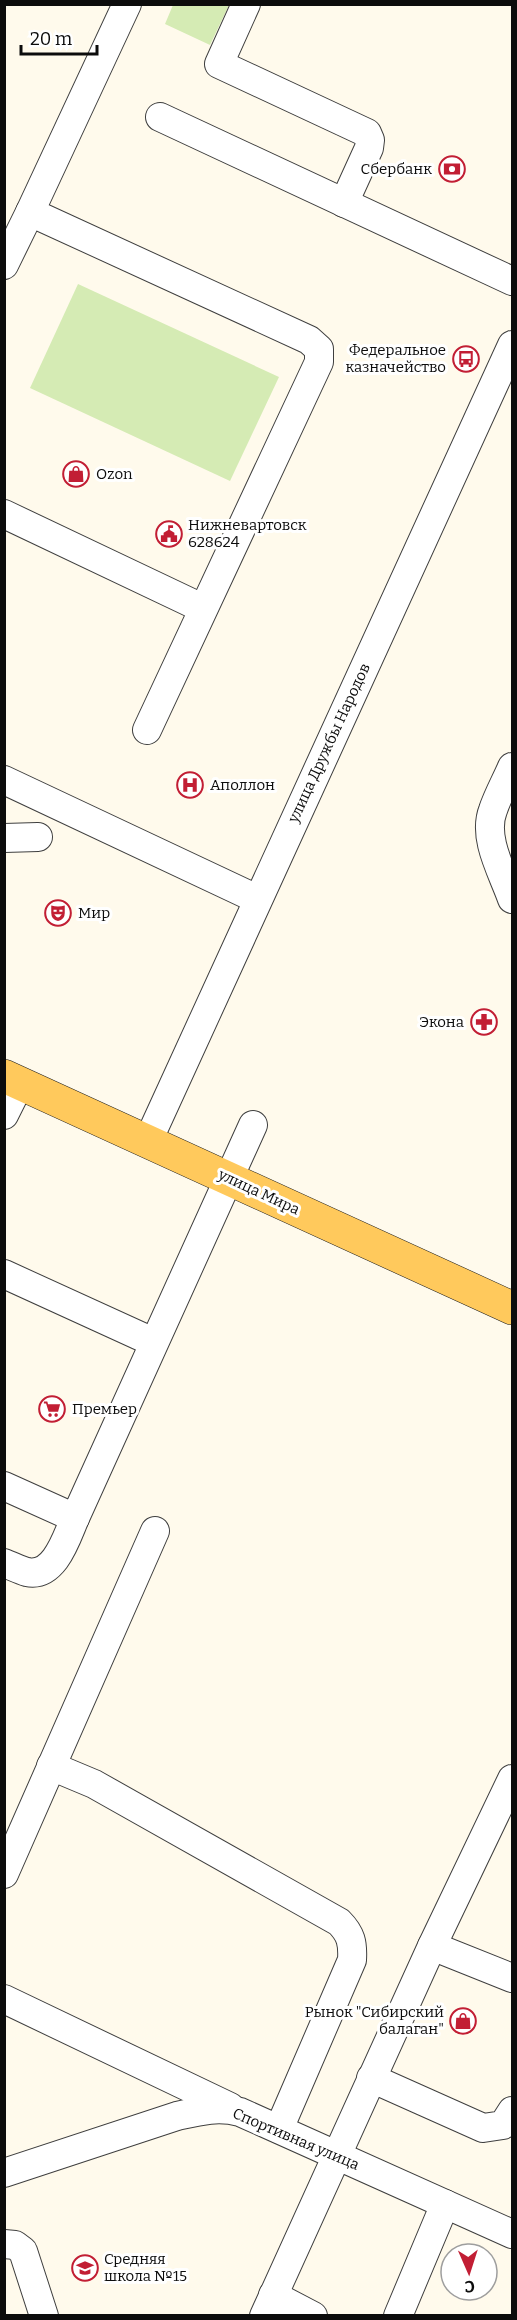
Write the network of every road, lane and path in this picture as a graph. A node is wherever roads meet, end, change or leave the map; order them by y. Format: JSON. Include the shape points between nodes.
{"nodes":[{"id":1,"x":127,"y":4,"type":"edge"},
{"id":2,"x":246,"y":4,"type":"edge"},
{"id":3,"x":160,"y":117,"type":"dead end"},
{"id":4,"x":344,"y":203,"type":"junction"},
{"id":5,"x":30,"y":212,"type":"junction"},
{"id":6,"x":4,"y":266,"type":"edge"},
{"id":7,"x":513,"y":281,"type":"edge"},
{"id":8,"x":513,"y":345,"type":"edge"},
{"id":9,"x":4,"y":514,"type":"edge"},
{"id":10,"x":202,"y":608,"type":"junction"},
{"id":11,"x":147,"y":730,"type":"dead end"},
{"id":12,"x":513,"y":767,"type":"edge"},
{"id":13,"x":4,"y":780,"type":"edge"},
{"id":14,"x":38,"y":837,"type":"dead end"},
{"id":15,"x":4,"y":838,"type":"edge"},
{"id":16,"x":257,"y":898,"type":"junction"},
{"id":17,"x":513,"y":899,"type":"edge"},
{"id":18,"x":12,"y":1079,"type":"edge"},
{"id":19,"x":4,"y":1115,"type":"edge"},
{"id":20,"x":253,"y":1125,"type":"dead end"},
{"id":21,"x":148,"y":1141,"type":"junction"},
{"id":22,"x":229,"y":1178,"type":"junction"},
{"id":23,"x":4,"y":1274,"type":"edge"},
{"id":24,"x":513,"y":1308,"type":"edge"},
{"id":25,"x":153,"y":1342,"type":"junction"},
{"id":26,"x":4,"y":1486,"type":"edge"},
{"id":27,"x":75,"y":1518,"type":"junction"},
{"id":28,"x":155,"y":1531,"type":"dead end"},
{"id":29,"x":4,"y":1563,"type":"edge"},
{"id":30,"x":51,"y":1766,"type":"junction"},
{"id":31,"x":513,"y":1779,"type":"edge"},
{"id":32,"x":6,"y":1864,"type":"edge"},
{"id":33,"x":432,"y":1946,"type":"junction"},
{"id":34,"x":513,"y":1978,"type":"edge"},
{"id":35,"x":4,"y":1999,"type":"edge"},
{"id":36,"x":371,"y":2078,"type":"junction"},
{"id":37,"x":513,"y":2111,"type":"edge"},
{"id":38,"x":240,"y":2112,"type":"junction"},
{"id":39,"x":279,"y":2129,"type":"junction"},
{"id":40,"x":336,"y":2155,"type":"junction"},
{"id":41,"x":4,"y":2173,"type":"edge"},
{"id":42,"x":446,"y":2204,"type":"junction"},
{"id":43,"x":513,"y":2234,"type":"edge"},
{"id":44,"x":4,"y":2244,"type":"edge"},
{"id":45,"x":269,"y":2305,"type":"edge"},
{"id":46,"x":44,"y":2316,"type":"edge"},
{"id":47,"x":313,"y":2316,"type":"edge"},
{"id":48,"x":398,"y":2316,"type":"edge"}],
"edges":[{"from":1,"to":5,"type":"street"},
{"from":2,"to":4,"type":"street","via":[[219,64],[367,133],[369,148]]},
{"from":3,"to":4,"type":"street"},
{"from":4,"to":7,"type":"street"},
{"from":5,"to":6,"type":"street"},
{"from":5,"to":10,"type":"street","via":[[309,340],[320,349],[319,362]]},
{"from":8,"to":16,"type":"street","name":"улица Дружбы Народов"},
{"from":9,"to":10,"type":"street"},
{"from":10,"to":11,"type":"street"},
{"from":12,"to":17,"type":"street","via":[[492,812],[489,829]]},
{"from":13,"to":16,"type":"street"},
{"from":14,"to":15,"type":"street"},
{"from":16,"to":21,"type":"street","name":"улица Дружбы Народов"},
{"from":18,"to":19,"type":"street"},
{"from":18,"to":21,"type":"main road","name":"улица Мира"},
{"from":20,"to":22,"type":"street"},
{"from":21,"to":22,"type":"main road","name":"улица Мира"},
{"from":22,"to":24,"type":"main road","name":"улица Мира"},
{"from":22,"to":25,"type":"street"},
{"from":23,"to":25,"type":"street"},
{"from":25,"to":27,"type":"street"},
{"from":26,"to":27,"type":"street"},
{"from":27,"to":29,"type":"street","via":[[55,1560],[44,1569],[29,1573]]},
{"from":28,"to":30,"type":"street"},
{"from":30,"to":32,"type":"street"},
{"from":30,"to":39,"type":"street","via":[[94,1784],[339,1922],[349,1932],[352,1960]]},
{"from":31,"to":33,"type":"street"},
{"from":33,"to":34,"type":"street"},
{"from":33,"to":36,"type":"street"},
{"from":35,"to":38,"type":"street"},
{"from":36,"to":37,"type":"street","via":[[483,2128],[503,2125]]},
{"from":36,"to":40,"type":"street"},
{"from":38,"to":39,"type":"street","name":"Спортивная улица"},
{"from":38,"to":41,"type":"street","name":"Спортивная улица","via":[[215,2109],[177,2116]]},
{"from":39,"to":40,"type":"street","name":"Спортивная улица"},
{"from":40,"to":42,"type":"street","name":"Спортивная улица"},
{"from":40,"to":45,"type":"street"},
{"from":42,"to":43,"type":"street","name":"Спортивная улица"},
{"from":42,"to":48,"type":"street"},
{"from":44,"to":46,"type":"street","via":[[23,2251]]},
{"from":45,"to":47,"type":"street"}]}
